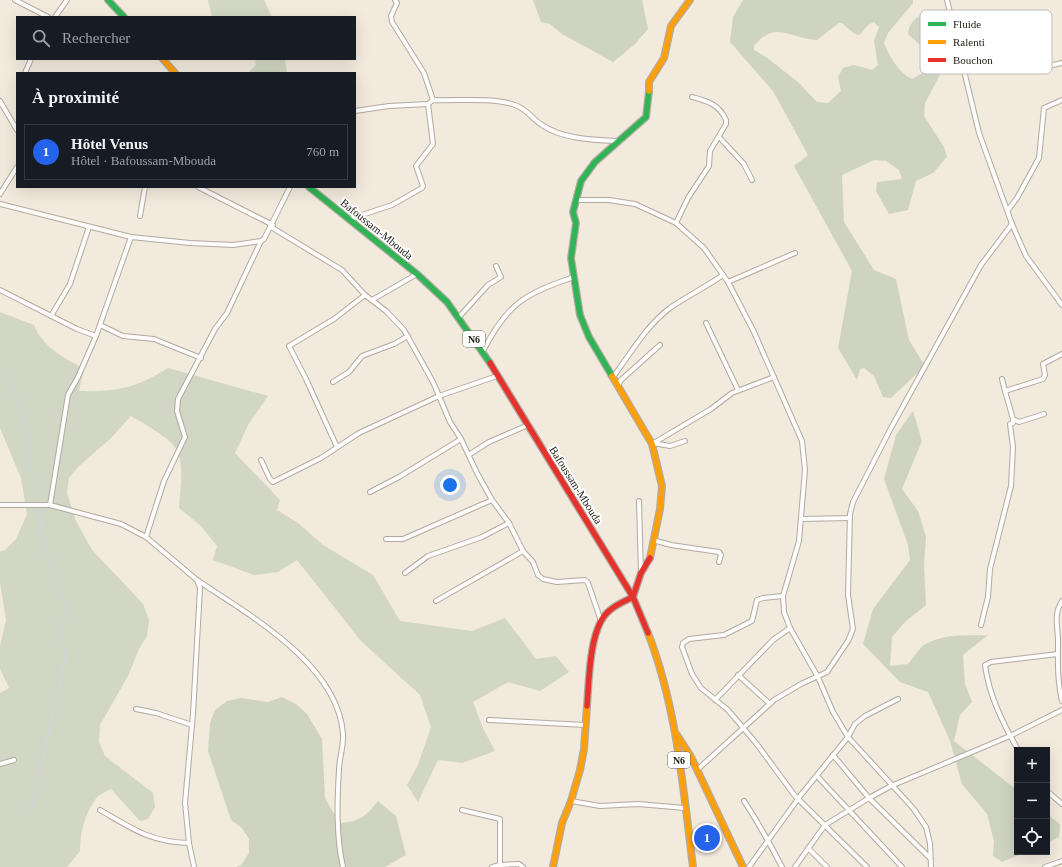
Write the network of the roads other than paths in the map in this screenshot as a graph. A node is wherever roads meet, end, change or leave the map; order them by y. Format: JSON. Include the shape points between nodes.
{"nodes":[{"id":1,"x":15,"y":0,"type":"edge"},
{"id":2,"x":66,"y":0,"type":"edge"},
{"id":3,"x":108,"y":0,"type":"edge"},
{"id":4,"x":395,"y":0,"type":"edge"},
{"id":5,"x":690,"y":0,"type":"edge"},
{"id":6,"x":947,"y":0,"type":"edge"},
{"id":7,"x":949,"y":10,"type":"edge"},
{"id":8,"x":46,"y":16,"type":"edge"},
{"id":9,"x":56,"y":16,"type":"edge"},
{"id":10,"x":123,"y":16,"type":"edge"},
{"id":11,"x":31,"y":60,"type":"edge"},
{"id":12,"x":163,"y":60,"type":"edge"},
{"id":13,"x":1062,"y":63,"type":"edge"},
{"id":14,"x":1052,"y":65,"type":"edge"},
{"id":15,"x":25,"y":72,"type":"edge"},
{"id":16,"x":174,"y":72,"type":"edge"},
{"id":17,"x":965,"y":74,"type":"edge"},
{"id":18,"x":692,"y":97,"type":"dead end"},
{"id":19,"x":433,"y":100,"type":"junction"},
{"id":20,"x":1062,"y":100,"type":"edge"},
{"id":21,"x":0,"y":101,"type":"edge"},
{"id":22,"x":428,"y":104,"type":"junction"},
{"id":23,"x":356,"y":111,"type":"edge"},
{"id":24,"x":16,"y":128,"type":"edge"},
{"id":25,"x":719,"y":137,"type":"junction"},
{"id":26,"x":618,"y":141,"type":"junction"},
{"id":27,"x":16,"y":169,"type":"edge"},
{"id":28,"x":752,"y":180,"type":"dead end"},
{"id":29,"x":145,"y":188,"type":"edge"},
{"id":30,"x":200,"y":188,"type":"edge"},
{"id":31,"x":290,"y":188,"type":"edge"},
{"id":32,"x":310,"y":188,"type":"edge"},
{"id":33,"x":318,"y":188,"type":"edge"},
{"id":34,"x":0,"y":194,"type":"edge"},
{"id":35,"x":317,"y":194,"type":"junction"},
{"id":36,"x":576,"y":200,"type":"junction"},
{"id":37,"x":0,"y":204,"type":"edge"},
{"id":38,"x":1008,"y":210,"type":"junction"},
{"id":39,"x":140,"y":216,"type":"dead end"},
{"id":40,"x":349,"y":219,"type":"junction"},
{"id":41,"x":676,"y":223,"type":"junction"},
{"id":42,"x":1012,"y":224,"type":"junction"},
{"id":43,"x":272,"y":226,"type":"junction"},
{"id":44,"x":89,"y":227,"type":"junction"},
{"id":45,"x":131,"y":237,"type":"junction"},
{"id":46,"x":260,"y":241,"type":"junction"},
{"id":47,"x":795,"y":253,"type":"dead end"},
{"id":48,"x":496,"y":266,"type":"dead end"},
{"id":49,"x":417,"y":274,"type":"junction"},
{"id":50,"x":723,"y":275,"type":"junction"},
{"id":51,"x":574,"y":277,"type":"junction"},
{"id":52,"x":728,"y":282,"type":"junction"},
{"id":53,"x":0,"y":290,"type":"edge"},
{"id":54,"x":365,"y":295,"type":"junction"},
{"id":55,"x":372,"y":300,"type":"junction"},
{"id":56,"x":1062,"y":305,"type":"edge"},
{"id":57,"x":51,"y":316,"type":"junction"},
{"id":58,"x":459,"y":317,"type":"junction"},
{"id":59,"x":100,"y":324,"type":"junction"},
{"id":60,"x":706,"y":324,"type":"dead end"},
{"id":61,"x":96,"y":336,"type":"junction"},
{"id":62,"x":408,"y":336,"type":"junction"},
{"id":63,"x":660,"y":345,"type":"dead end"},
{"id":64,"x":482,"y":352,"type":"junction"},
{"id":65,"x":1062,"y":354,"type":"edge"},
{"id":66,"x":201,"y":358,"type":"junction"},
{"id":67,"x":497,"y":376,"type":"junction"},
{"id":68,"x":613,"y":377,"type":"junction"},
{"id":69,"x":774,"y":377,"type":"junction"},
{"id":70,"x":1002,"y":379,"type":"dead end"},
{"id":71,"x":333,"y":382,"type":"dead end"},
{"id":72,"x":618,"y":386,"type":"junction"},
{"id":73,"x":738,"y":390,"type":"junction"},
{"id":74,"x":1005,"y":391,"type":"junction"},
{"id":75,"x":439,"y":396,"type":"junction"},
{"id":76,"x":1044,"y":414,"type":"dead end"},
{"id":77,"x":1013,"y":419,"type":"junction"},
{"id":78,"x":528,"y":426,"type":"junction"},
{"id":79,"x":461,"y":439,"type":"junction"},
{"id":80,"x":685,"y":441,"type":"dead end"},
{"id":81,"x":653,"y":443,"type":"junction"},
{"id":82,"x":337,"y":447,"type":"junction"},
{"id":83,"x":470,"y":454,"type":"junction"},
{"id":84,"x":261,"y":460,"type":"dead end"},
{"id":85,"x":370,"y":492,"type":"dead end"},
{"id":86,"x":492,"y":500,"type":"junction"},
{"id":87,"x":639,"y":502,"type":"dead end"},
{"id":88,"x":1,"y":504,"type":"edge"},
{"id":89,"x":50,"y":505,"type":"junction"},
{"id":90,"x":850,"y":518,"type":"junction"},
{"id":91,"x":801,"y":519,"type":"junction"},
{"id":92,"x":509,"y":523,"type":"junction"},
{"id":93,"x":146,"y":537,"type":"junction"},
{"id":94,"x":386,"y":539,"type":"dead end"},
{"id":95,"x":654,"y":540,"type":"junction"},
{"id":96,"x":523,"y":552,"type":"junction"},
{"id":97,"x":719,"y":562,"type":"dead end"},
{"id":98,"x":406,"y":573,"type":"dead end"},
{"id":99,"x":641,"y":573,"type":"junction"},
{"id":100,"x":197,"y":580,"type":"junction"},
{"id":101,"x":783,"y":596,"type":"junction"},
{"id":102,"x":633,"y":597,"type":"junction"},
{"id":103,"x":436,"y":601,"type":"dead end"},
{"id":104,"x":1062,"y":601,"type":"edge"},
{"id":105,"x":601,"y":621,"type":"junction"},
{"id":106,"x":981,"y":626,"type":"dead end"},
{"id":107,"x":790,"y":628,"type":"junction"},
{"id":108,"x":1058,"y":654,"type":"junction"},
{"id":109,"x":738,"y":675,"type":"junction"},
{"id":110,"x":818,"y":677,"type":"junction"},
{"id":111,"x":898,"y":699,"type":"dead end"},
{"id":112,"x":715,"y":700,"type":"junction"},
{"id":113,"x":1062,"y":701,"type":"edge"},
{"id":114,"x":770,"y":704,"type":"junction"},
{"id":115,"x":136,"y":709,"type":"dead end"},
{"id":116,"x":1062,"y":710,"type":"edge"},
{"id":117,"x":489,"y":720,"type":"dead end"},
{"id":118,"x":192,"y":725,"type":"junction"},
{"id":119,"x":586,"y":725,"type":"junction"},
{"id":120,"x":743,"y":728,"type":"junction"},
{"id":121,"x":677,"y":735,"type":"junction"},
{"id":122,"x":1010,"y":736,"type":"junction"},
{"id":123,"x":848,"y":737,"type":"junction"},
{"id":124,"x":1016,"y":747,"type":"edge"},
{"id":125,"x":833,"y":755,"type":"junction"},
{"id":126,"x":14,"y":760,"type":"dead end"},
{"id":127,"x":0,"y":764,"type":"edge"},
{"id":128,"x":697,"y":770,"type":"junction"},
{"id":129,"x":817,"y":776,"type":"junction"},
{"id":130,"x":892,"y":786,"type":"junction"},
{"id":131,"x":1050,"y":794,"type":"edge"},
{"id":132,"x":869,"y":798,"type":"junction"},
{"id":133,"x":798,"y":799,"type":"junction"},
{"id":134,"x":571,"y":801,"type":"junction"},
{"id":135,"x":744,"y":801,"type":"dead end"},
{"id":136,"x":1062,"y":804,"type":"edge"},
{"id":137,"x":685,"y":808,"type":"junction"},
{"id":138,"x":100,"y":810,"type":"dead end"},
{"id":139,"x":462,"y":810,"type":"dead end"},
{"id":140,"x":848,"y":810,"type":"junction"},
{"id":141,"x":825,"y":825,"type":"junction"},
{"id":142,"x":767,"y":841,"type":"junction"},
{"id":143,"x":189,"y":843,"type":"junction"},
{"id":144,"x":808,"y":848,"type":"junction"},
{"id":145,"x":930,"y":858,"type":"junction"},
{"id":146,"x":1061,"y":862,"type":"edge"},
{"id":147,"x":500,"y":866,"type":"junction"},
{"id":148,"x":194,"y":867,"type":"edge"},
{"id":149,"x":343,"y":867,"type":"edge"},
{"id":150,"x":492,"y":867,"type":"edge"},
{"id":151,"x":523,"y":867,"type":"edge"},
{"id":152,"x":553,"y":867,"type":"edge"},
{"id":153,"x":693,"y":867,"type":"edge"},
{"id":154,"x":742,"y":867,"type":"edge"},
{"id":155,"x":749,"y":867,"type":"edge"},
{"id":156,"x":782,"y":867,"type":"edge"},
{"id":157,"x":795,"y":867,"type":"edge"},
{"id":158,"x":826,"y":867,"type":"edge"},
{"id":159,"x":867,"y":867,"type":"edge"},
{"id":160,"x":902,"y":867,"type":"edge"},
{"id":161,"x":931,"y":867,"type":"edge"},
{"id":162,"x":1045,"y":867,"type":"edge"}],
"edges":[{"from":1,"to":8,"type":"street"},
{"from":2,"to":9,"type":"street"},
{"from":3,"to":10,"type":"main road"},
{"from":4,"to":19,"type":"street","via":[[397,3],[391,16],[392,22],[424,73]]},
{"from":5,"to":26,"type":"main road","via":[[671,26],[664,58],[649,82],[646,116]]},
{"from":6,"to":7,"type":"street"},
{"from":11,"to":15,"type":"street"},
{"from":12,"to":16,"type":"main road"},
{"from":13,"to":14,"type":"street"},
{"from":17,"to":38,"type":"street","via":[[979,133]]},
{"from":18,"to":25,"type":"street","via":[[711,102],[723,113],[726,124]]},
{"from":19,"to":22,"type":"street"},
{"from":19,"to":26,"type":"street","via":[[507,103],[529,112],[542,125],[566,135]]},
{"from":20,"to":38,"type":"street","via":[[1044,108],[1039,158]]},
{"from":21,"to":24,"type":"street"},
{"from":22,"to":23,"type":"street"},
{"from":22,"to":40,"type":"street","via":[[433,144],[416,166],[422,188],[392,205]]},
{"from":25,"to":28,"type":"street","via":[[744,164]]},
{"from":25,"to":41,"type":"street","via":[[710,151],[708,166]]},
{"from":26,"to":36,"type":"main road","via":[[588,170],[580,183]]},
{"from":27,"to":34,"type":"street"},
{"from":29,"to":39,"type":"street"},
{"from":30,"to":43,"type":"street"},
{"from":31,"to":43,"type":"street"},
{"from":32,"to":35,"type":"main road","name":"Bafoussam-Mbouda","number":"N6"},
{"from":33,"to":35,"type":"street"},
{"from":35,"to":40,"type":"main road","name":"Bafoussam-Mbouda","number":"N6"},
{"from":36,"to":41,"type":"street","via":[[610,200],[635,204]]},
{"from":36,"to":51,"type":"main road","via":[[573,212],[576,223],[571,249]]},
{"from":37,"to":44,"type":"street"},
{"from":38,"to":42,"type":"street"},
{"from":40,"to":49,"type":"main road","name":"Bafoussam-Mbouda","number":"N6"},
{"from":41,"to":50,"type":"street","via":[[704,248]]},
{"from":42,"to":56,"type":"street","via":[[1026,256]]},
{"from":42,"to":90,"type":"street","via":[[982,265],[898,415],[855,496]]},
{"from":43,"to":46,"type":"street","via":[[267,236]]},
{"from":43,"to":54,"type":"street","via":[[337,266]]},
{"from":44,"to":45,"type":"street"},
{"from":44,"to":57,"type":"street","via":[[70,284]]},
{"from":45,"to":46,"type":"street","via":[[233,245]]},
{"from":45,"to":59,"type":"street"},
{"from":46,"to":66,"type":"street","via":[[226,314],[215,329]]},
{"from":47,"to":52,"type":"street"},
{"from":48,"to":58,"type":"street","via":[[501,277],[488,285]]},
{"from":49,"to":55,"type":"street"},
{"from":49,"to":58,"type":"main road","name":"Bafoussam-Mbouda","number":"N6"},
{"from":50,"to":52,"type":"street"},
{"from":50,"to":68,"type":"street","via":[[670,308],[659,318],[638,341]]},
{"from":51,"to":64,"type":"street","via":[[536,291],[510,309]]},
{"from":51,"to":68,"type":"main road","via":[[584,328]]},
{"from":52,"to":69,"type":"street"},
{"from":53,"to":57,"type":"street"},
{"from":54,"to":55,"type":"street"},
{"from":54,"to":82,"type":"street","via":[[334,319],[289,346]]},
{"from":55,"to":62,"type":"street","via":[[396,320]]},
{"from":57,"to":61,"type":"street"},
{"from":58,"to":64,"type":"main road","name":"Bafoussam-Mbouda","number":"N6"},
{"from":59,"to":61,"type":"street"},
{"from":59,"to":66,"type":"street","via":[[123,336],[154,339]]},
{"from":60,"to":73,"type":"street"},
{"from":61,"to":89,"type":"street","via":[[68,395]]},
{"from":62,"to":71,"type":"street","via":[[362,356],[349,372]]},
{"from":62,"to":75,"type":"street"},
{"from":63,"to":72,"type":"street","via":[[621,380]]},
{"from":64,"to":67,"type":"main road","name":"Bafoussam-Mbouda","number":"N6"},
{"from":65,"to":74,"type":"street","via":[[1042,364],[1045,375],[1043,379]]},
{"from":66,"to":93,"type":"street","via":[[178,399],[178,411],[185,438],[164,481]]},
{"from":67,"to":75,"type":"street"},
{"from":67,"to":78,"type":"main road","name":"Bafoussam-Mbouda","number":"N6"},
{"from":68,"to":72,"type":"main road"},
{"from":69,"to":73,"type":"street"},
{"from":69,"to":91,"type":"street","via":[[802,441],[806,470]]},
{"from":70,"to":74,"type":"street"},
{"from":72,"to":81,"type":"main road"},
{"from":73,"to":81,"type":"street"},
{"from":74,"to":77,"type":"street"},
{"from":75,"to":79,"type":"street","via":[[450,422]]},
{"from":75,"to":82,"type":"street","via":[[359,433]]},
{"from":76,"to":77,"type":"street","via":[[1019,422]]},
{"from":77,"to":106,"type":"street","via":[[1013,423],[1010,424],[1014,447],[1011,486],[990,570],[988,597]]},
{"from":78,"to":83,"type":"street","via":[[489,442]]},
{"from":78,"to":102,"type":"main road","name":"Bafoussam-Mbouda","number":"N6"},
{"from":79,"to":83,"type":"street"},
{"from":79,"to":85,"type":"street"},
{"from":80,"to":81,"type":"street","via":[[670,446]]},
{"from":81,"to":95,"type":"main road","via":[[662,486]]},
{"from":82,"to":84,"type":"street","via":[[273,482]]},
{"from":83,"to":86,"type":"street"},
{"from":86,"to":92,"type":"street"},
{"from":86,"to":94,"type":"street","via":[[403,539]]},
{"from":87,"to":99,"type":"street"},
{"from":88,"to":89,"type":"street"},
{"from":89,"to":93,"type":"street","via":[[121,524]]},
{"from":90,"to":91,"type":"street"},
{"from":90,"to":110,"type":"street","via":[[848,595],[853,629],[831,668]]},
{"from":91,"to":101,"type":"street","via":[[796,555]]},
{"from":92,"to":96,"type":"street"},
{"from":92,"to":98,"type":"street","via":[[482,537],[428,556]]},
{"from":93,"to":100,"type":"street"},
{"from":95,"to":97,"type":"street","via":[[719,552]]},
{"from":95,"to":99,"type":"main road","via":[[650,559]]},
{"from":96,"to":103,"type":"street"},
{"from":96,"to":105,"type":"street","via":[[533,562],[538,575],[543,579],[557,582],[585,580]]},
{"from":99,"to":102,"type":"main road"},
{"from":100,"to":118,"type":"street","via":[[200,588]]},
{"from":100,"to":149,"type":"street","via":[[293,648],[330,692],[339,710],[343,735],[339,769],[338,844]]},
{"from":101,"to":107,"type":"street","via":[[784,612]]},
{"from":101,"to":112,"type":"street","via":[[757,600],[753,619],[724,634],[683,643],[682,647],[694,679]]},
{"from":102,"to":105,"type":"main road","via":[[611,608]]},
{"from":102,"to":121,"type":"main road","name":"Bafoussam-Mbouda","number":"N6","via":[[659,662]]},
{"from":104,"to":108,"type":"street","via":[[1056,620]]},
{"from":105,"to":119,"type":"main road","via":[[591,659]]},
{"from":107,"to":109,"type":"street","via":[[773,640]]},
{"from":107,"to":110,"type":"street"},
{"from":108,"to":113,"type":"street","via":[[1057,676]]},
{"from":108,"to":122,"type":"street","via":[[991,662],[985,665],[996,708]]},
{"from":109,"to":112,"type":"street"},
{"from":109,"to":114,"type":"street"},
{"from":110,"to":114,"type":"street","via":[[791,689]]},
{"from":110,"to":123,"type":"street","via":[[833,712]]},
{"from":111,"to":123,"type":"street","via":[[858,720]]},
{"from":112,"to":120,"type":"street","via":[[728,710]]},
{"from":114,"to":120,"type":"street"},
{"from":115,"to":118,"type":"street"},
{"from":116,"to":122,"type":"street"},
{"from":117,"to":119,"type":"street"},
{"from":118,"to":143,"type":"street","via":[[185,803]]},
{"from":119,"to":134,"type":"main road","via":[[580,770]]},
{"from":120,"to":128,"type":"street"},
{"from":120,"to":133,"type":"street"},
{"from":121,"to":128,"type":"main road"},
{"from":121,"to":137,"type":"main road","name":"Bafoussam-Mbouda","number":"N6"},
{"from":122,"to":124,"type":"street"},
{"from":122,"to":130,"type":"street"},
{"from":123,"to":125,"type":"street"},
{"from":123,"to":130,"type":"street"},
{"from":125,"to":129,"type":"street"},
{"from":125,"to":132,"type":"street"},
{"from":126,"to":127,"type":"street"},
{"from":128,"to":154,"type":"main road"},
{"from":129,"to":133,"type":"street"},
{"from":129,"to":140,"type":"street"},
{"from":130,"to":132,"type":"street"},
{"from":130,"to":145,"type":"street","via":[[913,808],[926,827]]},
{"from":131,"to":136,"type":"street"},
{"from":132,"to":140,"type":"street"},
{"from":132,"to":145,"type":"street"},
{"from":133,"to":141,"type":"street"},
{"from":133,"to":142,"type":"street"},
{"from":134,"to":137,"type":"street","via":[[600,806],[638,804]]},
{"from":134,"to":152,"type":"main road","via":[[562,822]]},
{"from":135,"to":142,"type":"street"},
{"from":137,"to":153,"type":"main road","name":"Bafoussam-Mbouda","number":"N6"},
{"from":138,"to":143,"type":"street","via":[[150,838]]},
{"from":139,"to":147,"type":"street","via":[[500,819]]},
{"from":140,"to":141,"type":"street"},
{"from":140,"to":160,"type":"street"},
{"from":141,"to":144,"type":"street"},
{"from":141,"to":159,"type":"street"},
{"from":142,"to":155,"type":"street"},
{"from":142,"to":156,"type":"street"},
{"from":143,"to":148,"type":"street"},
{"from":144,"to":157,"type":"street"},
{"from":144,"to":158,"type":"street"},
{"from":145,"to":161,"type":"street"},
{"from":146,"to":162,"type":"street"},
{"from":147,"to":150,"type":"street"},
{"from":147,"to":151,"type":"street","via":[[519,864]]}]}
